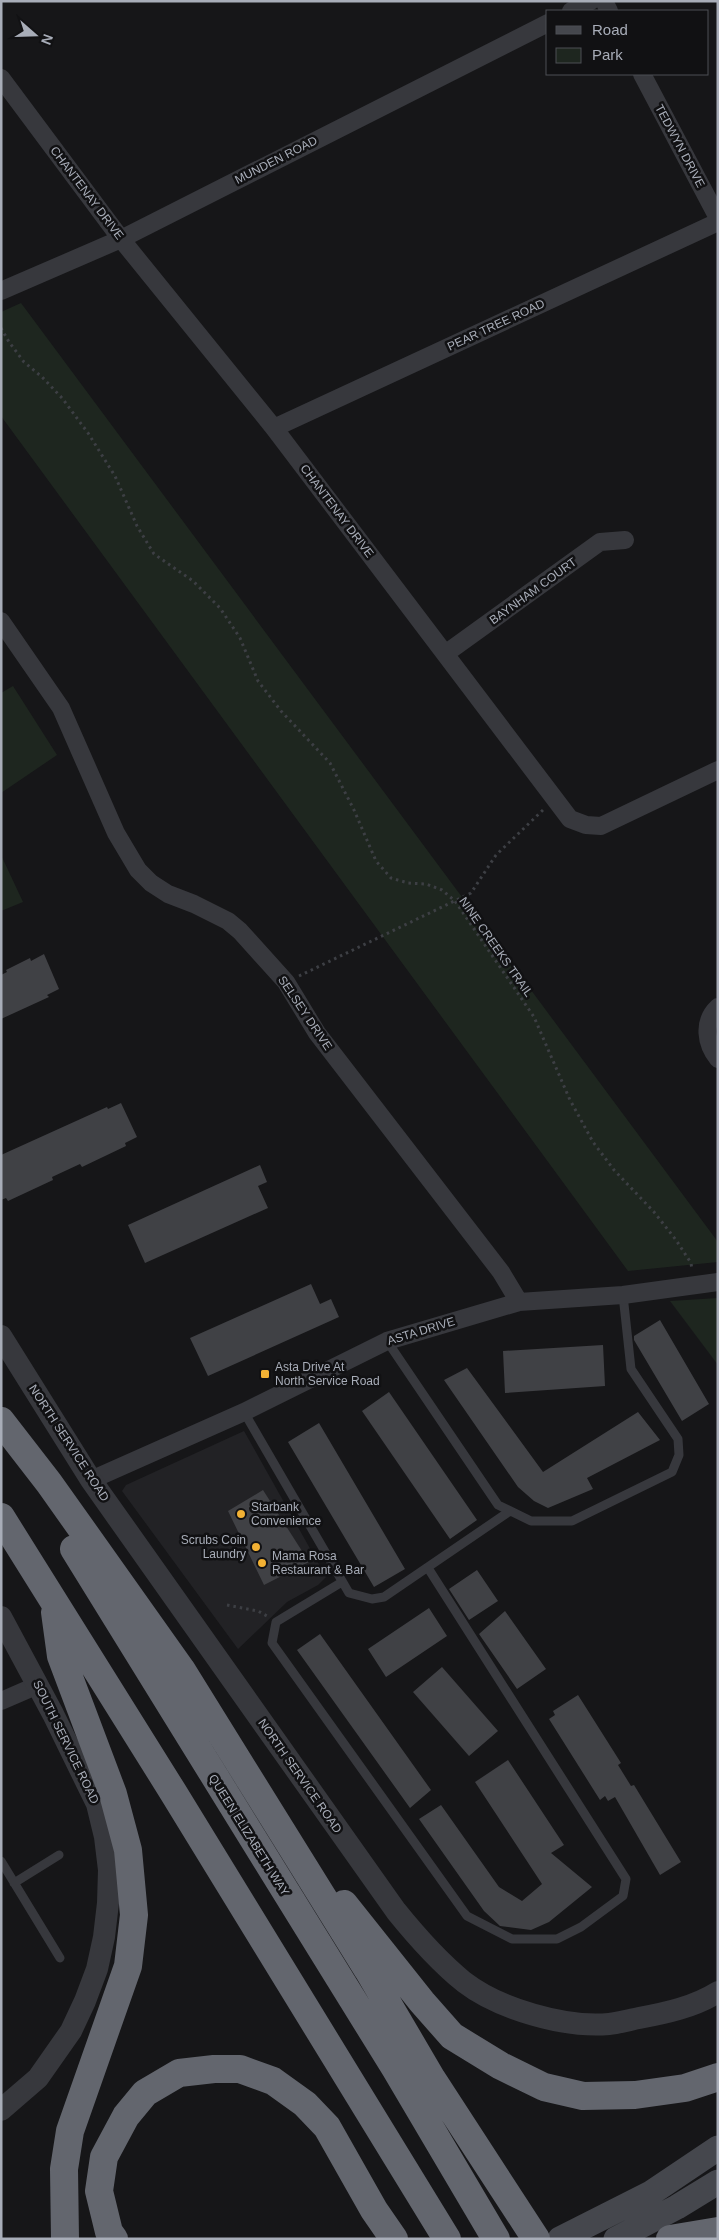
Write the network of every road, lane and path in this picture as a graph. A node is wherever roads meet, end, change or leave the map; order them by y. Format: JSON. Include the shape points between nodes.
{"nodes":[{"id":1,"x":591,"y":1,"type":"edge"},
{"id":2,"x":573,"y":10,"type":"edge"},
{"id":3,"x":546,"y":24,"type":"edge"},
{"id":4,"x":643,"y":75,"type":"edge"},
{"id":5,"x":1,"y":78,"type":"edge"},
{"id":6,"x":718,"y":218,"type":"edge"},
{"id":7,"x":718,"y":222,"type":"edge"},
{"id":8,"x":120,"y":239,"type":"junction"},
{"id":9,"x":1,"y":291,"type":"edge"},
{"id":10,"x":1,"y":328,"type":"edge"},
{"id":11,"x":274,"y":428,"type":"junction"},
{"id":12,"x":626,"y":540,"type":"dead end"},
{"id":13,"x":1,"y":621,"type":"edge"},
{"id":14,"x":444,"y":654,"type":"junction"},
{"id":15,"x":718,"y":770,"type":"edge"},
{"id":16,"x":554,"y":799,"type":"junction"},
{"id":17,"x":455,"y":901,"type":"junction"},
{"id":18,"x":286,"y":982,"type":"junction"},
{"id":19,"x":718,"y":1007,"type":"edge"},
{"id":20,"x":718,"y":1059,"type":"edge"},
{"id":21,"x":718,"y":1282,"type":"edge"},
{"id":22,"x":696,"y":1285,"type":"junction"},
{"id":23,"x":623,"y":1295,"type":"junction"},
{"id":24,"x":519,"y":1302,"type":"junction"},
{"id":25,"x":1,"y":1336,"type":"edge"},
{"id":26,"x":387,"y":1341,"type":"junction"},
{"id":27,"x":244,"y":1412,"type":"junction"},
{"id":28,"x":1,"y":1420,"type":"edge"},
{"id":29,"x":1,"y":1432,"type":"edge"},
{"id":30,"x":91,"y":1480,"type":"junction"},
{"id":31,"x":510,"y":1510,"type":"junction"},
{"id":32,"x":1,"y":1517,"type":"edge"},
{"id":33,"x":428,"y":1568,"type":"junction"},
{"id":34,"x":342,"y":1582,"type":"junction"},
{"id":35,"x":53,"y":1603,"type":"junction"},
{"id":36,"x":227,"y":1605,"type":"dead end"},
{"id":37,"x":1,"y":1617,"type":"edge"},
{"id":38,"x":276,"y":1622,"type":"junction"},
{"id":39,"x":38,"y":1685,"type":"junction"},
{"id":40,"x":1,"y":1701,"type":"edge"},
{"id":41,"x":267,"y":1807,"type":"junction"},
{"id":42,"x":59,"y":1855,"type":"dead end"},
{"id":43,"x":1,"y":1861,"type":"edge"},
{"id":44,"x":14,"y":1883,"type":"junction"},
{"id":45,"x":60,"y":1958,"type":"dead end"},
{"id":46,"x":718,"y":1992,"type":"edge"},
{"id":47,"x":718,"y":2077,"type":"edge"},
{"id":48,"x":1,"y":2110,"type":"edge"},
{"id":49,"x":718,"y":2148,"type":"edge"},
{"id":50,"x":718,"y":2182,"type":"edge"},
{"id":51,"x":718,"y":2231,"type":"edge"},
{"id":52,"x":570,"y":2234,"type":"edge"},
{"id":53,"x":65,"y":2239,"type":"edge"},
{"id":54,"x":114,"y":2239,"type":"edge"},
{"id":55,"x":394,"y":2239,"type":"edge"},
{"id":56,"x":446,"y":2239,"type":"edge"},
{"id":57,"x":496,"y":2239,"type":"edge"},
{"id":58,"x":536,"y":2239,"type":"edge"},
{"id":59,"x":616,"y":2239,"type":"edge"},
{"id":60,"x":670,"y":2239,"type":"edge"}],
"edges":[{"from":1,"to":2,"type":"street"},
{"from":3,"to":8,"type":"street","name":"MUNDEN ROAD"},
{"from":4,"to":6,"type":"street","name":"TEDWYN DRIVE"},
{"from":5,"to":8,"type":"street","name":"CHANTENAY DRIVE"},
{"from":7,"to":11,"type":"street","name":"PEAR TREE ROAD"},
{"from":8,"to":9,"type":"street","name":"MUNDEN ROAD"},
{"from":8,"to":11,"type":"street","name":"CHANTENAY DRIVE"},
{"from":10,"to":17,"type":"path","name":"NINE CREEKS TRAIL","via":[[24,362],[62,398],[88,433],[115,476],[137,526],[154,554],[193,582],[220,608],[240,638],[258,681],[281,711],[330,763],[376,862],[391,878],[426,884],[442,890]]},
{"from":11,"to":14,"type":"street","name":"CHANTENAY DRIVE"},
{"from":12,"to":14,"type":"street","name":"BAYNHAM COURT","via":[[600,542]]},
{"from":13,"to":18,"type":"street","name":"SELSEY DRIVE","via":[[61,708],[116,833],[138,870],[168,894],[228,921]]},
{"from":14,"to":16,"type":"street","name":"CHANTENAY DRIVE"},
{"from":15,"to":16,"type":"street","name":"CHANTENAY DRIVE","via":[[601,826],[570,820]]},
{"from":16,"to":17,"type":"path","via":[[496,855],[471,893]]},
{"from":17,"to":18,"type":"path"},
{"from":17,"to":22,"type":"path","name":"NINE CREEKS TRAIL","via":[[534,1017],[570,1100],[593,1142],[676,1240],[691,1263]]},
{"from":18,"to":24,"type":"street","name":"SELSEY DRIVE","via":[[317,1033],[501,1272]]},
{"from":19,"to":20,"type":"street","via":[[709,1022],[707,1035]]},
{"from":21,"to":22,"type":"street","name":"ASTA DRIVE"},
{"from":22,"to":23,"type":"street","name":"ASTA DRIVE"},
{"from":23,"to":24,"type":"street","name":"ASTA DRIVE"},
{"from":23,"to":31,"type":"lane","via":[[631,1369],[678,1439],[679,1455],[672,1472],[572,1521],[531,1520]]},
{"from":24,"to":26,"type":"street","name":"ASTA DRIVE"},
{"from":25,"to":30,"type":"street","name":"NORTH SERVICE ROAD"},
{"from":26,"to":27,"type":"street","name":"ASTA DRIVE"},
{"from":26,"to":31,"type":"lane","via":[[498,1505]]},
{"from":27,"to":30,"type":"street","name":"ASTA DRIVE"},
{"from":27,"to":34,"type":"lane"},
{"from":28,"to":41,"type":"highway","via":[[181,1670]]},
{"from":29,"to":57,"type":"highway","name":"QUEEN ELIZABETH WAY","via":[[395,2068]]},
{"from":30,"to":46,"type":"street","name":"NORTH SERVICE ROAD","via":[[396,1911],[434,1956],[466,1983],[504,2004],[556,2020],[579,2023],[608,2024],[673,2012]]},
{"from":31,"to":33,"type":"lane"},
{"from":32,"to":35,"type":"highway"},
{"from":33,"to":34,"type":"lane","via":[[384,1597],[372,1599],[349,1594]]},
{"from":33,"to":38,"type":"lane","via":[[626,1879],[623,1896],[581,1927],[557,1939],[512,1940],[467,1916],[272,1643]]},
{"from":34,"to":38,"type":"lane"},
{"from":35,"to":53,"type":"highway","via":[[60,1656],[113,1794],[128,1850],[134,1915],[128,1966],[70,2130],[64,2170]]},
{"from":35,"to":56,"type":"highway","via":[[173,1792]]},
{"from":36,"to":38,"type":"path","via":[[258,1612]]},
{"from":37,"to":39,"type":"street","name":"SOUTH SERVICE ROAD"},
{"from":39,"to":40,"type":"street"},
{"from":39,"to":48,"type":"street","name":"SOUTH SERVICE ROAD","via":[[97,1804],[108,1862],[108,1903],[97,1969],[71,2031],[38,2078]]},
{"from":41,"to":47,"type":"highway","via":[[452,2036],[501,2066],[544,2087],[583,2096],[635,2095],[685,2088]]},
{"from":41,"to":58,"type":"highway","via":[[432,2079]]},
{"from":42,"to":44,"type":"lane"},
{"from":43,"to":44,"type":"lane"},
{"from":44,"to":45,"type":"lane"},
{"from":49,"to":52,"type":"main road","via":[[651,2192]]},
{"from":50,"to":59,"type":"main road"},
{"from":51,"to":60,"type":"highway"},
{"from":54,"to":55,"type":"highway","via":[[109,2232],[99,2191],[104,2157],[126,2116],[145,2093],[179,2074],[214,2069],[240,2069],[273,2081],[305,2104],[327,2127]]}]}
